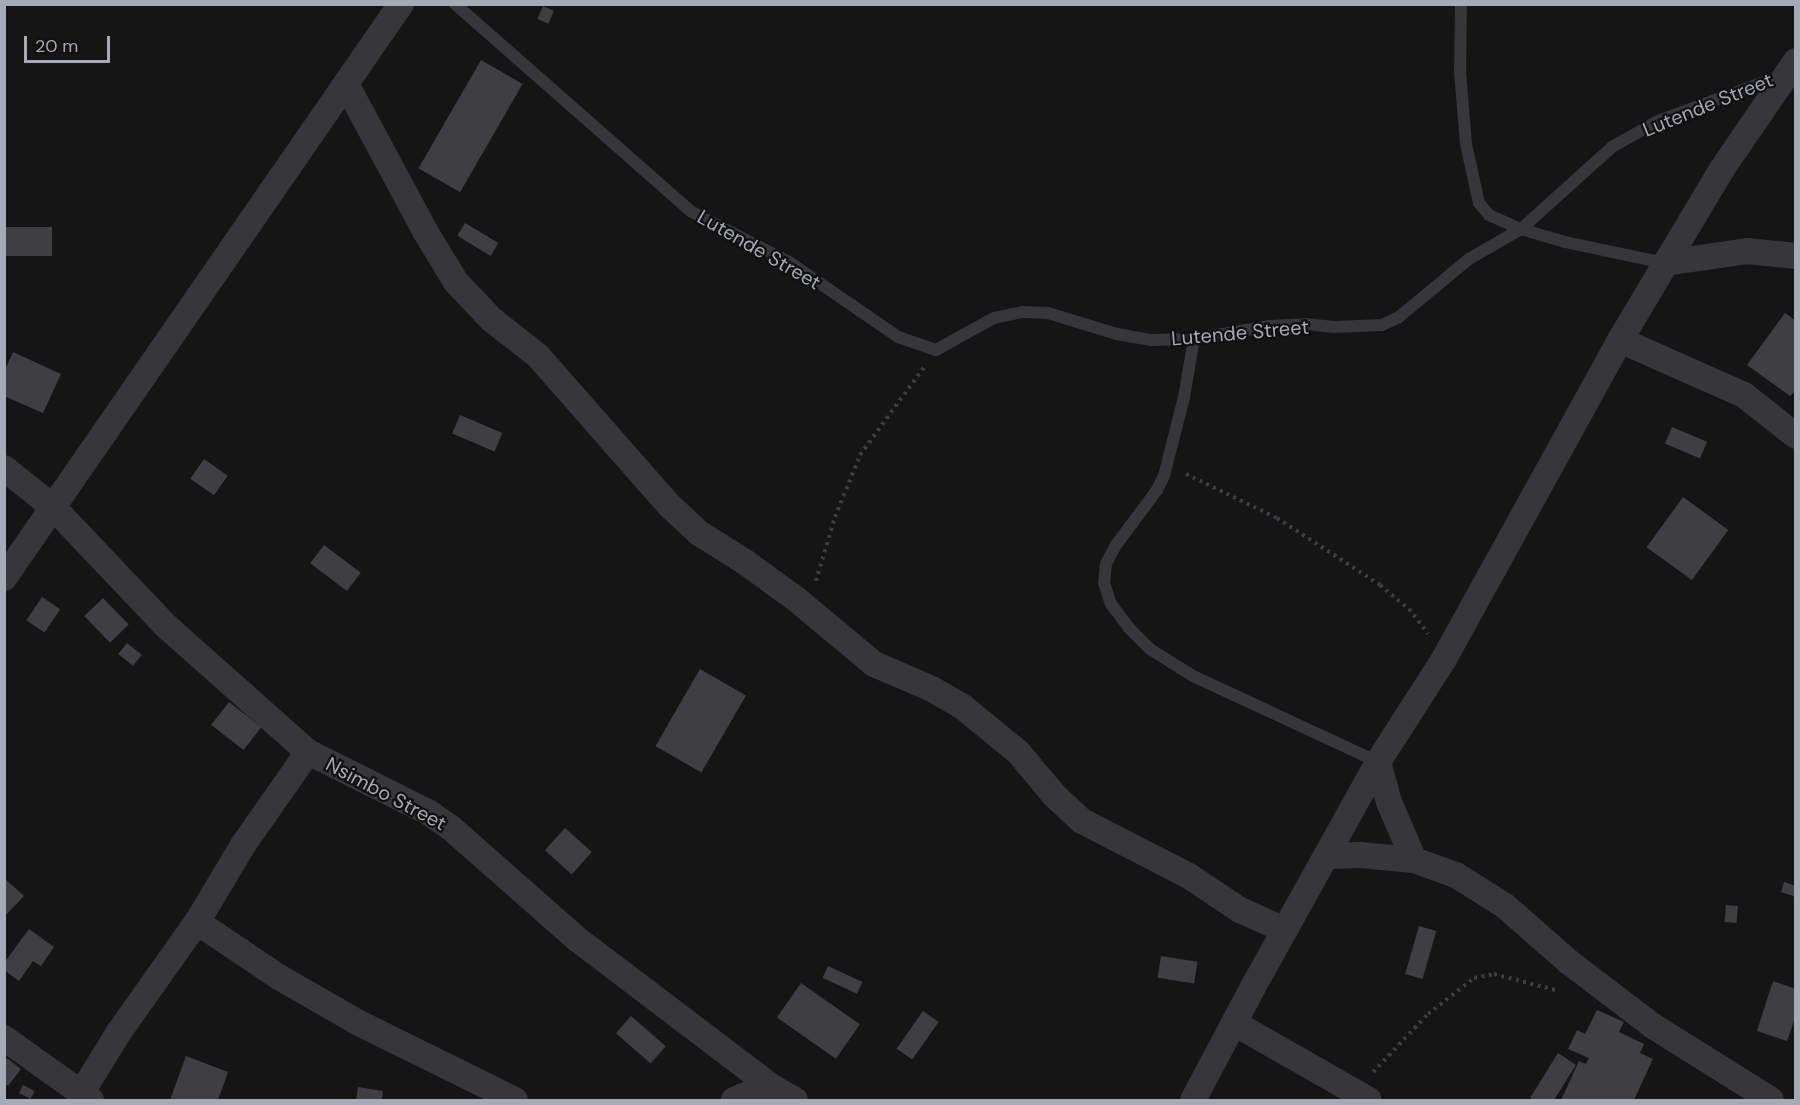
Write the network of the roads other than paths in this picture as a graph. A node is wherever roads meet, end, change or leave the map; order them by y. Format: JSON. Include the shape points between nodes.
{"nodes":[{"id":1,"x":401,"y":4,"type":"edge"},
{"id":2,"x":456,"y":4,"type":"edge"},
{"id":3,"x":1461,"y":4,"type":"edge"},
{"id":4,"x":1793,"y":71,"type":"edge"},
{"id":5,"x":346,"y":84,"type":"junction"},
{"id":6,"x":1521,"y":229,"type":"junction"},
{"id":7,"x":1796,"y":256,"type":"edge"},
{"id":8,"x":1665,"y":263,"type":"junction"},
{"id":9,"x":1194,"y":339,"type":"junction"},
{"id":10,"x":1620,"y":340,"type":"junction"},
{"id":11,"x":1796,"y":436,"type":"edge"},
{"id":12,"x":4,"y":468,"type":"edge"},
{"id":13,"x":54,"y":508,"type":"junction"},
{"id":14,"x":4,"y":578,"type":"edge"},
{"id":15,"x":308,"y":752,"type":"junction"},
{"id":16,"x":1378,"y":762,"type":"junction"},
{"id":17,"x":1328,"y":856,"type":"junction"},
{"id":18,"x":1414,"y":860,"type":"junction"},
{"id":19,"x":197,"y":921,"type":"junction"},
{"id":20,"x":1285,"y":930,"type":"junction"},
{"id":21,"x":1234,"y":1023,"type":"junction"},
{"id":22,"x":4,"y":1038,"type":"edge"},
{"id":23,"x":769,"y":1085,"type":"junction"},
{"id":24,"x":87,"y":1096,"type":"edge"},
{"id":25,"x":1361,"y":1096,"type":"edge"},
{"id":26,"x":515,"y":1101,"type":"edge"},
{"id":27,"x":734,"y":1101,"type":"edge"},
{"id":28,"x":795,"y":1101,"type":"edge"},
{"id":29,"x":1193,"y":1101,"type":"edge"},
{"id":30,"x":1771,"y":1101,"type":"edge"}],
"edges":[{"from":1,"to":5,"type":"street"},
{"from":2,"to":9,"type":"lane","name":"Lutende Street","via":[[692,212],[789,262],[898,337],[936,350],[994,318],[1022,312],[1048,313],[1116,334],[1151,340]]},
{"from":3,"to":6,"type":"lane","via":[[1460,72],[1472,180],[1479,203],[1489,214]]},
{"from":4,"to":6,"type":"lane","name":"Lutende Street","via":[[1658,121],[1612,147]]},
{"from":4,"to":8,"type":"street","via":[[1722,169]]},
{"from":5,"to":13,"type":"street"},
{"from":5,"to":20,"type":"street","via":[[456,282],[491,319],[538,356],[670,506],[699,533],[807,608],[874,664],[963,707],[1018,752],[1082,821],[1189,876],[1240,910]]},
{"from":6,"to":8,"type":"lane"},
{"from":6,"to":9,"type":"lane","name":"Lutende Street","via":[[1468,259],[1399,316],[1382,325],[1293,325]]},
{"from":7,"to":8,"type":"street","via":[[1747,251]]},
{"from":8,"to":10,"type":"street"},
{"from":9,"to":16,"type":"lane","via":[[1184,397],[1157,490],[1106,564],[1104,583],[1117,614],[1150,649],[1193,676]]},
{"from":10,"to":11,"type":"street","via":[[1744,395]]},
{"from":10,"to":16,"type":"street","via":[[1444,659]]},
{"from":12,"to":13,"type":"street","name":"Nsimbo Street"},
{"from":13,"to":14,"type":"street"},
{"from":13,"to":15,"type":"street","name":"Nsimbo Street","via":[[166,626]]},
{"from":15,"to":19,"type":"street","via":[[243,845]]},
{"from":15,"to":23,"type":"street","name":"Nsimbo Street","via":[[428,812],[451,828],[577,939]]},
{"from":16,"to":17,"type":"street"},
{"from":16,"to":18,"type":"street","via":[[1389,802]]},
{"from":17,"to":18,"type":"street"},
{"from":17,"to":20,"type":"street"},
{"from":18,"to":30,"type":"street","via":[[1456,875],[1505,906],[1569,962],[1653,1026]]},
{"from":19,"to":24,"type":"street","via":[[119,1032]]},
{"from":19,"to":26,"type":"street","via":[[279,977],[357,1022]]},
{"from":20,"to":21,"type":"street"},
{"from":21,"to":25,"type":"street"},
{"from":21,"to":29,"type":"street"},
{"from":22,"to":24,"type":"street"},
{"from":23,"to":27,"type":"street"},
{"from":23,"to":28,"type":"street","name":"Nsimbo Street"}]}
